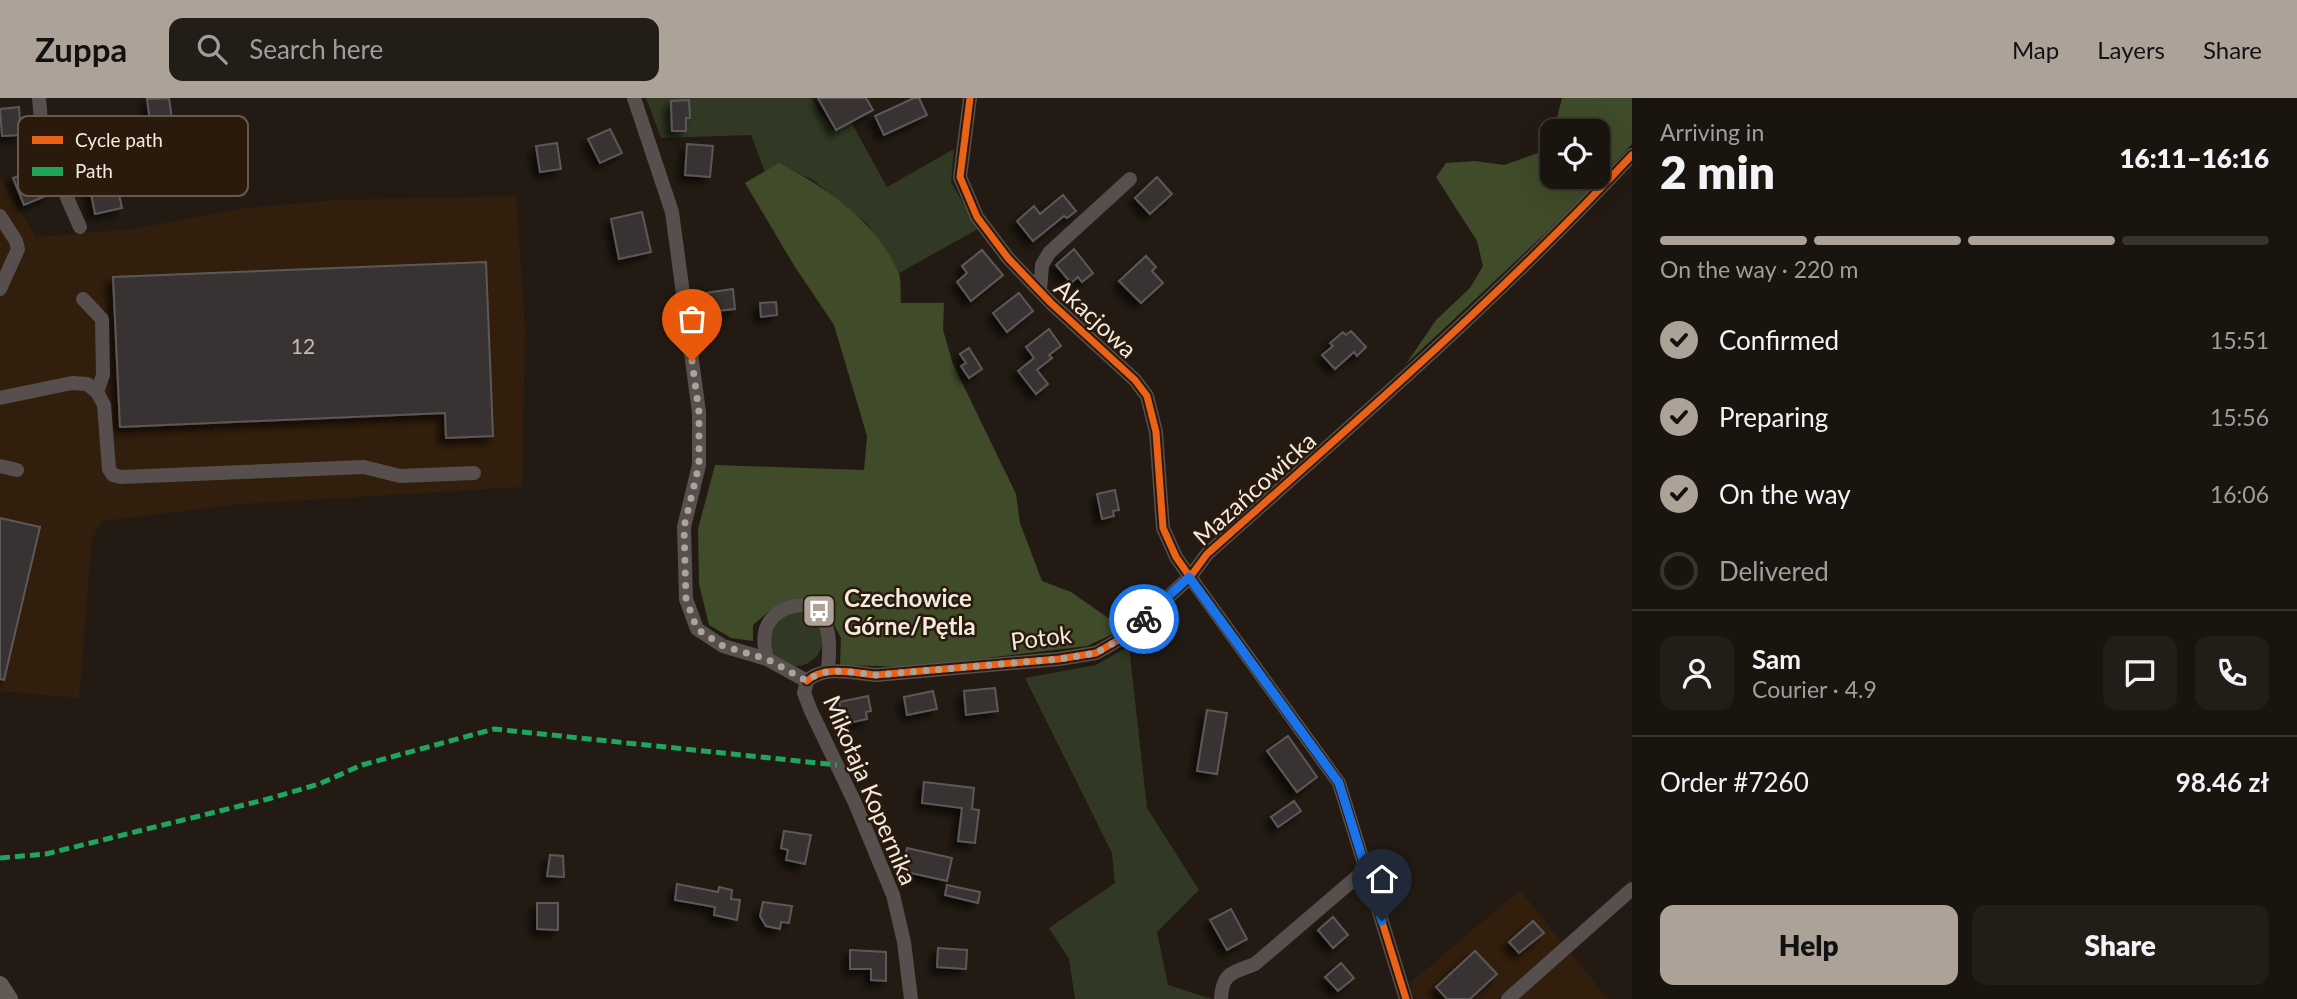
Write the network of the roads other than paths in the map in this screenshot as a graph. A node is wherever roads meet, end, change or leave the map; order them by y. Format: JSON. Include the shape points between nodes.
{"nodes":[{"id":1,"x":39,"y":98,"type":"edge"},
{"id":2,"x":634,"y":98,"type":"edge"},
{"id":3,"x":970,"y":98,"type":"edge"},
{"id":4,"x":41,"y":116,"type":"edge"},
{"id":5,"x":1632,"y":155,"type":"edge"},
{"id":6,"x":1130,"y":179,"type":"dead end"},
{"id":7,"x":66,"y":196,"type":"edge"},
{"id":8,"x":0,"y":216,"type":"edge"},
{"id":9,"x":80,"y":227,"type":"dead end"},
{"id":10,"x":0,"y":289,"type":"edge"},
{"id":11,"x":1040,"y":291,"type":"junction"},
{"id":12,"x":83,"y":299,"type":"dead end"},
{"id":13,"x":97,"y":392,"type":"junction"},
{"id":14,"x":0,"y":398,"type":"edge"},
{"id":15,"x":0,"y":466,"type":"edge"},
{"id":16,"x":17,"y":470,"type":"dead end"},
{"id":17,"x":474,"y":473,"type":"dead end"},
{"id":18,"x":1189,"y":577,"type":"junction"},
{"id":19,"x":767,"y":659,"type":"junction"},
{"id":20,"x":828,"y":672,"type":"junction"},
{"id":21,"x":807,"y":681,"type":"junction"},
{"id":22,"x":1366,"y":869,"type":"junction"},
{"id":23,"x":1632,"y":889,"type":"edge"},
{"id":24,"x":0,"y":985,"type":"edge"},
{"id":25,"x":9,"y":999,"type":"edge"},
{"id":26,"x":911,"y":999,"type":"edge"},
{"id":27,"x":1221,"y":999,"type":"edge"},
{"id":28,"x":1406,"y":999,"type":"edge"},
{"id":29,"x":1508,"y":999,"type":"edge"}],
"edges":[{"from":1,"to":4,"type":"street"},
{"from":2,"to":19,"type":"street","via":[[672,212],[699,412],[699,465],[684,527],[686,599],[697,629],[723,646]]},
{"from":3,"to":11,"type":"street","name":"Akacjowa","via":[[960,177],[977,216]]},
{"from":5,"to":18,"type":"street","name":"Mazańcowicka","via":[[1586,205],[1381,399],[1207,554]]},
{"from":6,"to":11,"type":"street","via":[[1049,253],[1042,265]]},
{"from":7,"to":9,"type":"street"},
{"from":8,"to":10,"type":"street","via":[[18,249]]},
{"from":11,"to":18,"type":"street","name":"Akacjowa","via":[[1147,396],[1156,432],[1163,528]]},
{"from":12,"to":13,"type":"street","via":[[102,319],[103,375]]},
{"from":13,"to":14,"type":"street","via":[[87,384],[72,383]]},
{"from":13,"to":17,"type":"street","via":[[104,405],[108,469],[121,477],[364,467],[400,476]]},
{"from":15,"to":16,"type":"street"},
{"from":18,"to":20,"type":"street","name":"Potok","via":[[1127,635],[1096,653],[876,675]]},
{"from":18,"to":22,"type":"street","name":"Mazańcowicka","via":[[1339,783]]},
{"from":19,"to":20,"type":"street","via":[[764,638],[769,621],[800,605],[819,611],[824,619],[829,638]]},
{"from":19,"to":21,"type":"street"},
{"from":20,"to":21,"type":"street"},
{"from":21,"to":26,"type":"street","name":"Mikołaja Kopernika","via":[[804,693],[811,711],[892,895]]},
{"from":22,"to":27,"type":"street","via":[[1255,964],[1232,971],[1221,985]]},
{"from":22,"to":28,"type":"street","name":"Mazańcowicka"},
{"from":23,"to":29,"type":"street"},
{"from":24,"to":25,"type":"main road"}]}
